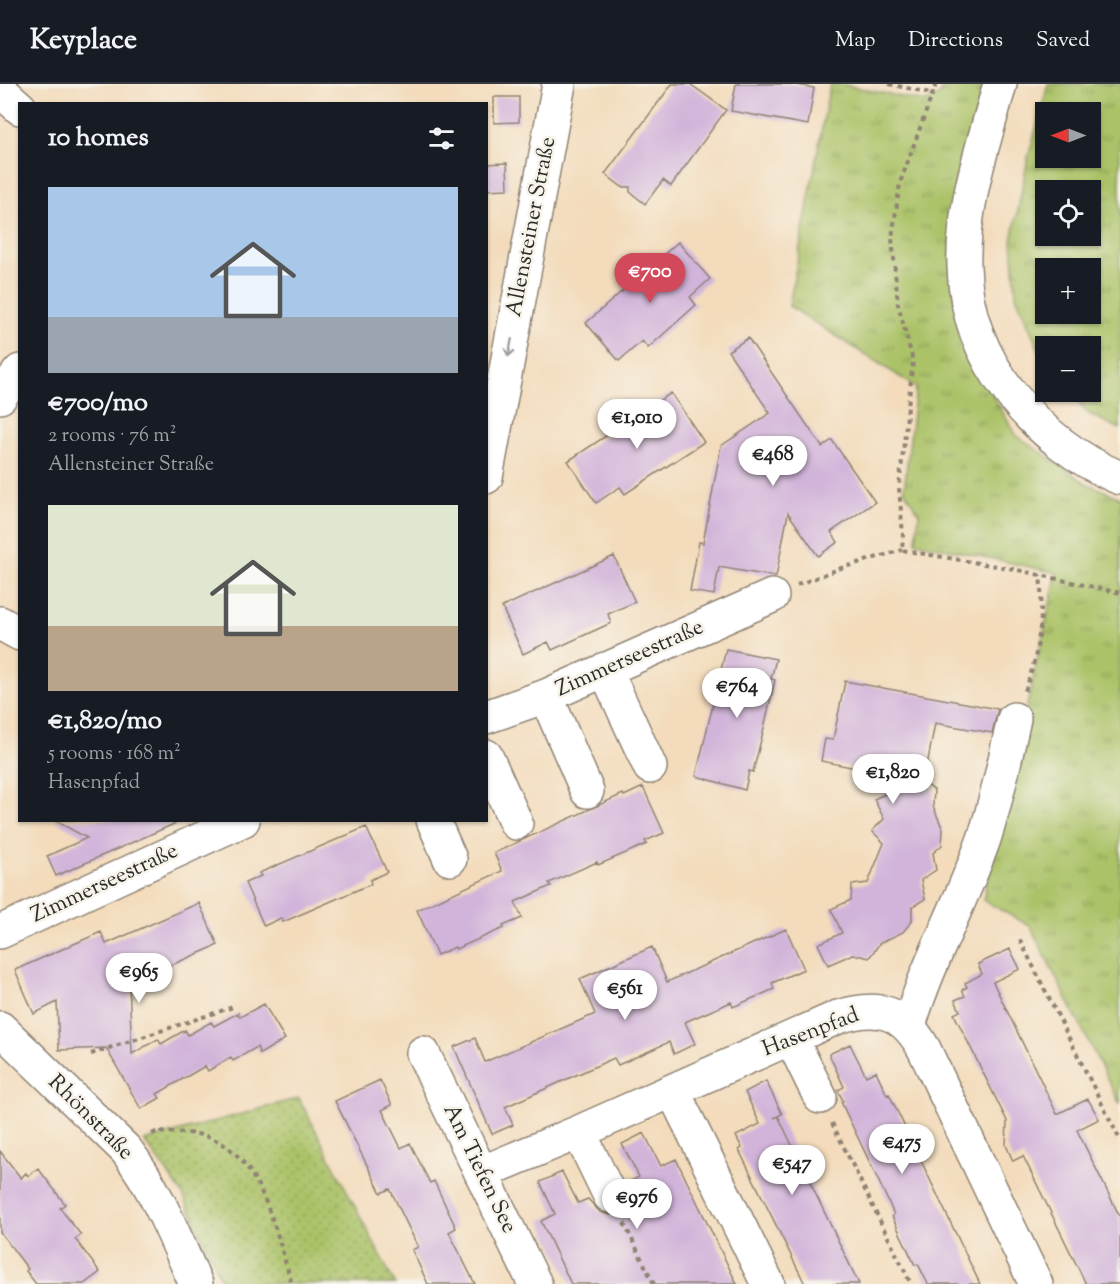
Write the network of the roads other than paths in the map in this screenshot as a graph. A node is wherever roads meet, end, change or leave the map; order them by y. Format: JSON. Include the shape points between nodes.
{"nodes":[{"id":1,"x":559,"y":84,"type":"edge"},
{"id":2,"x":1000,"y":84,"type":"edge"},
{"id":3,"x":1018,"y":84,"type":"edge"},
{"id":4,"x":0,"y":90,"type":"edge"},
{"id":5,"x":18,"y":106,"type":"edge"},
{"id":6,"x":18,"y":374,"type":"edge"},
{"id":7,"x":0,"y":397,"type":"edge"},
{"id":8,"x":492,"y":409,"type":"edge"},
{"id":9,"x":488,"y":454,"type":"edge"},
{"id":10,"x":1120,"y":461,"type":"edge"},
{"id":11,"x":1120,"y":478,"type":"edge"},
{"id":12,"x":772,"y":596,"type":"road end"},
{"id":13,"x":0,"y":623,"type":"edge"},
{"id":14,"x":18,"y":633,"type":"edge"},
{"id":15,"x":605,"y":669,"type":"junction"},
{"id":16,"x":546,"y":696,"type":"junction"},
{"id":17,"x":488,"y":716,"type":"edge"},
{"id":18,"x":1014,"y":719,"type":"road end"},
{"id":19,"x":488,"y":760,"type":"edge"},
{"id":20,"x":650,"y":767,"type":"dead end"},
{"id":21,"x":587,"y":791,"type":"dead end"},
{"id":22,"x":239,"y":822,"type":"edge"},
{"id":23,"x":435,"y":822,"type":"edge"},
{"id":24,"x":516,"y":823,"type":"dead end"},
{"id":25,"x":450,"y":859,"type":"dead end"},
{"id":26,"x":0,"y":932,"type":"edge"},
{"id":27,"x":909,"y":1026,"type":"junction"},
{"id":28,"x":0,"y":1028,"type":"edge"},
{"id":29,"x":791,"y":1038,"type":"junction"},
{"id":30,"x":423,"y":1053,"type":"dead end"},
{"id":31,"x":673,"y":1091,"type":"junction"},
{"id":32,"x":820,"y":1098,"type":"road end"},
{"id":33,"x":579,"y":1132,"type":"junction"},
{"id":34,"x":481,"y":1173,"type":"junction"},
{"id":35,"x":610,"y":1196,"type":"road end"},
{"id":36,"x":196,"y":1284,"type":"edge"},
{"id":37,"x":535,"y":1284,"type":"edge"},
{"id":38,"x":768,"y":1284,"type":"edge"},
{"id":39,"x":1036,"y":1284,"type":"edge"}],
"edges":[{"from":1,"to":8,"type":"main road","name":"Allensteiner Straße","one_way":true},
{"from":2,"to":11,"type":"main road","via":[[972,189],[965,242],[966,290],[974,321],[999,377],[1033,420],[1071,450]]},
{"from":3,"to":10,"type":"main road","via":[[997,152],[979,236],[979,263],[993,329],[1006,363],[1025,390],[1060,426],[1100,453]]},
{"from":4,"to":5,"type":"main road"},
{"from":6,"to":7,"type":"main road"},
{"from":8,"to":9,"type":"main road","name":"Allensteiner Straße"},
{"from":12,"to":15,"type":"main road","name":"Zimmerseestraße"},
{"from":13,"to":14,"type":"main road"},
{"from":15,"to":16,"type":"main road","name":"Zimmerseestraße"},
{"from":15,"to":20,"type":"main road"},
{"from":16,"to":17,"type":"main road","name":"Zimmerseestraße"},
{"from":16,"to":21,"type":"main road"},
{"from":18,"to":27,"type":"main road","via":[[984,838]]},
{"from":19,"to":24,"type":"main road"},
{"from":22,"to":26,"type":"main road","name":"Zimmerseestraße"},
{"from":23,"to":25,"type":"main road"},
{"from":27,"to":29,"type":"main road","name":"Hasenpfad","via":[[889,1013],[858,1011]]},
{"from":27,"to":39,"type":"main road","via":[[924,1049]]},
{"from":28,"to":36,"type":"main road","name":"Rhönstraße","via":[[126,1150],[157,1198]]},
{"from":29,"to":31,"type":"main road","name":"Hasenpfad"},
{"from":29,"to":32,"type":"main road"},
{"from":30,"to":34,"type":"main road","name":"Am Tiefen See"},
{"from":31,"to":33,"type":"main road","name":"Hasenpfad"},
{"from":31,"to":38,"type":"main road"},
{"from":33,"to":34,"type":"main road","name":"Hasenpfad"},
{"from":33,"to":35,"type":"main road"},
{"from":34,"to":37,"type":"main road","name":"Am Tiefen See"}]}
